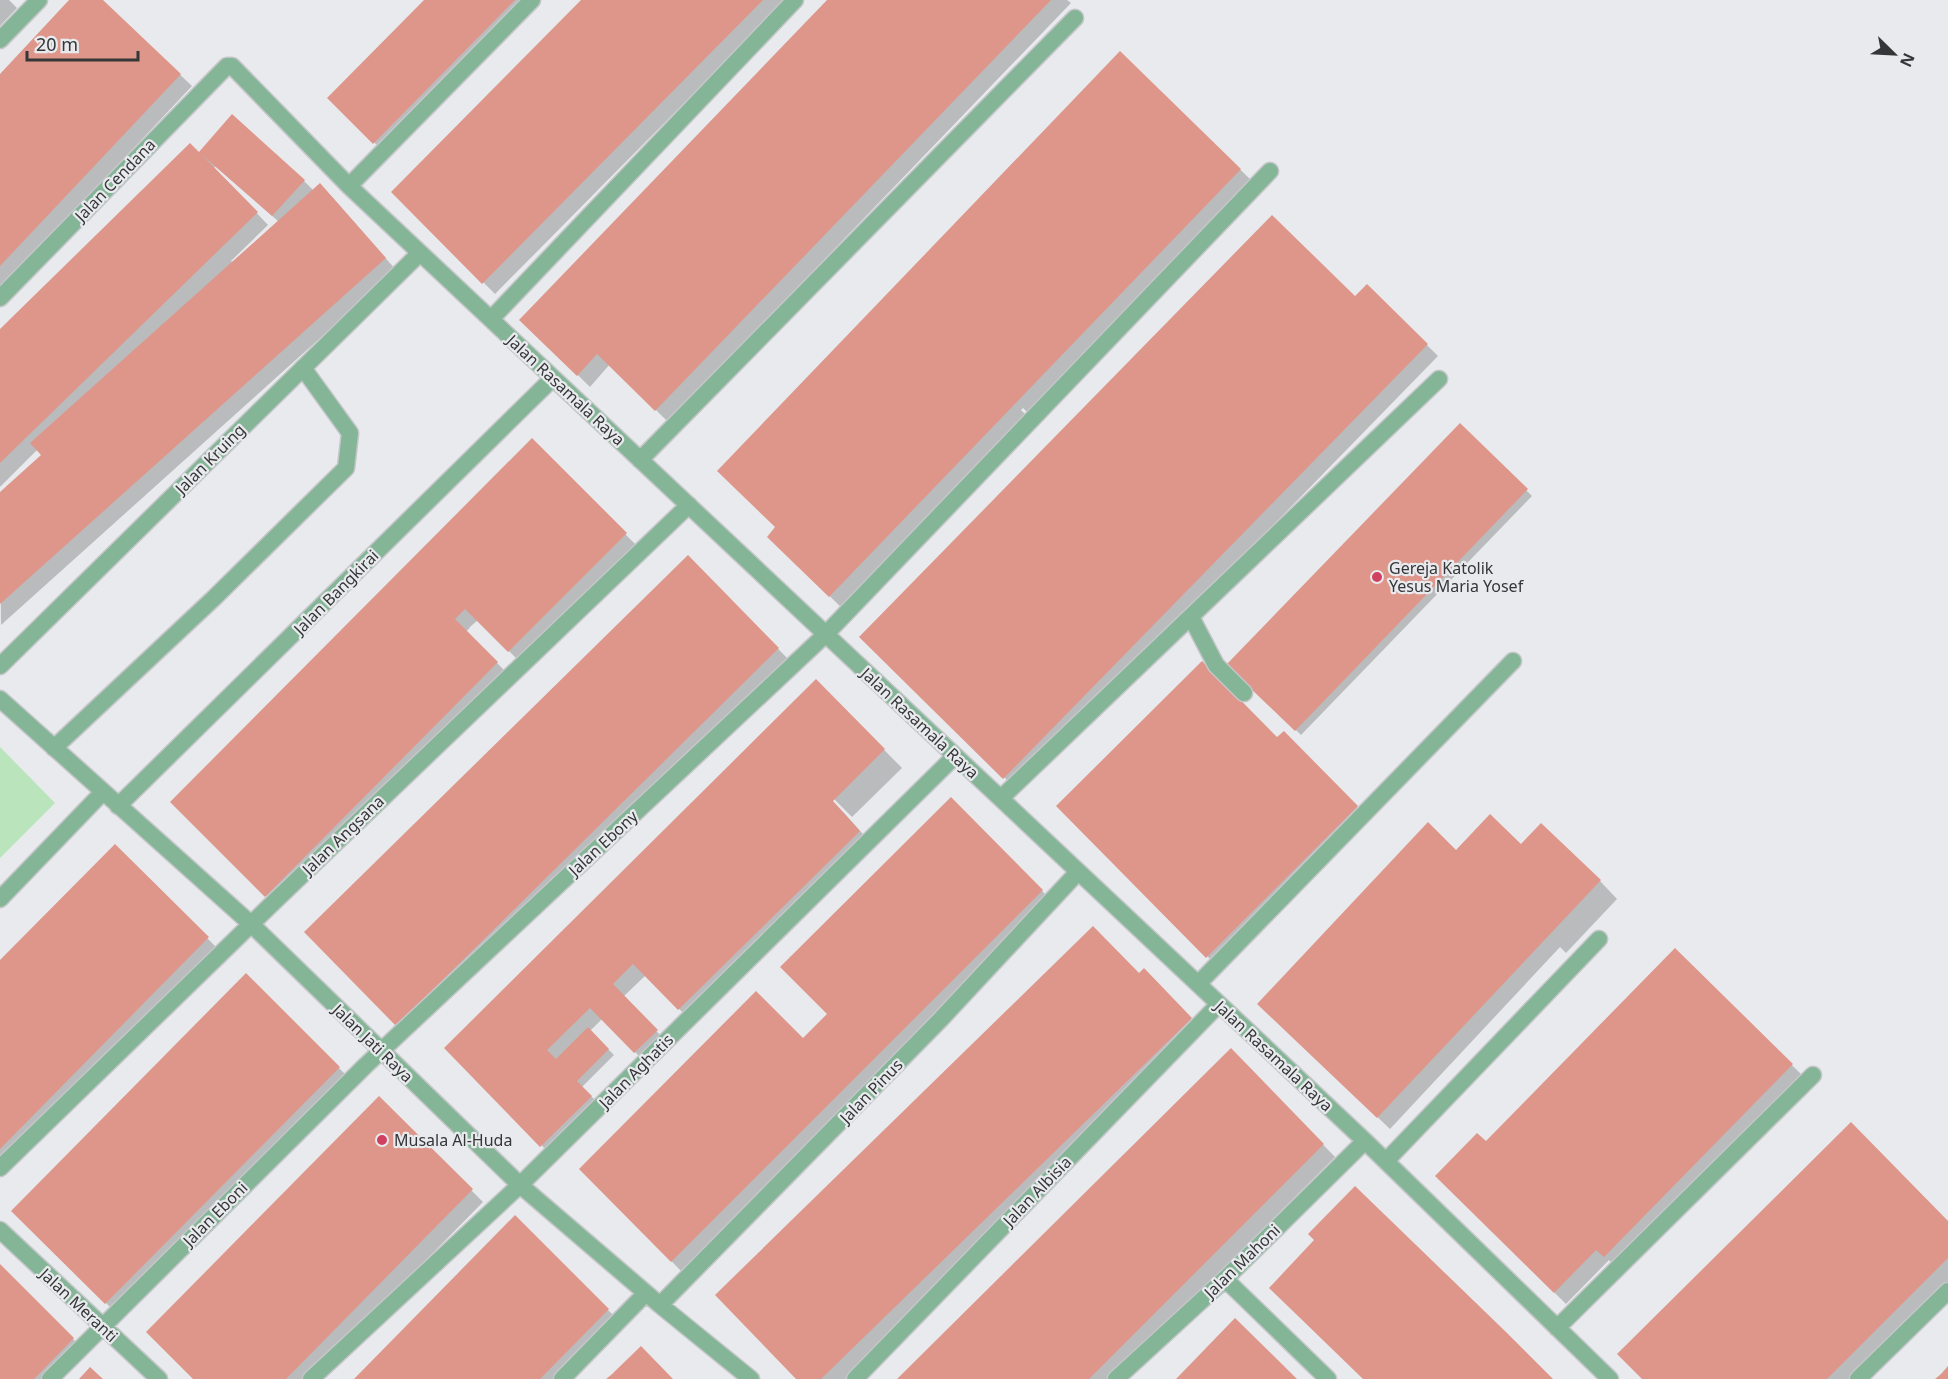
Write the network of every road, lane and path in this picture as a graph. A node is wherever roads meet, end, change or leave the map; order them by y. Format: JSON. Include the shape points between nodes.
{"nodes":[{"id":1,"x":39,"y":0,"type":"edge"},
{"id":2,"x":532,"y":0,"type":"edge"},
{"id":3,"x":795,"y":0,"type":"edge"},
{"id":4,"x":1075,"y":18,"type":"dead end"},
{"id":5,"x":0,"y":40,"type":"edge"},
{"id":6,"x":232,"y":66,"type":"joint"},
{"id":7,"x":1270,"y":171,"type":"dead end"},
{"id":8,"x":350,"y":186,"type":"junction"},
{"id":9,"x":420,"y":253,"type":"junction"},
{"id":10,"x":0,"y":298,"type":"edge"},
{"id":11,"x":491,"y":319,"type":"junction"},
{"id":12,"x":303,"y":368,"type":"junction"},
{"id":13,"x":554,"y":378,"type":"junction"},
{"id":14,"x":1439,"y":380,"type":"dead end"},
{"id":15,"x":640,"y":460,"type":"junction"},
{"id":16,"x":689,"y":505,"type":"junction"},
{"id":17,"x":1191,"y":617,"type":"junction"},
{"id":18,"x":826,"y":634,"type":"junction"},
{"id":19,"x":1513,"y":661,"type":"dead end"},
{"id":20,"x":0,"y":666,"type":"edge"},
{"id":21,"x":1244,"y":693,"type":"dead end"},
{"id":22,"x":0,"y":699,"type":"edge"},
{"id":23,"x":54,"y":748,"type":"junction"},
{"id":24,"x":956,"y":756,"type":"junction"},
{"id":25,"x":103,"y":792,"type":"junction"},
{"id":26,"x":1001,"y":798,"type":"junction"},
{"id":27,"x":118,"y":806,"type":"junction"},
{"id":28,"x":1078,"y":872,"type":"junction"},
{"id":29,"x":0,"y":899,"type":"edge"},
{"id":30,"x":251,"y":924,"type":"junction"},
{"id":31,"x":1599,"y":939,"type":"dead end"},
{"id":32,"x":1198,"y":984,"type":"junction"},
{"id":33,"x":1219,"y":1004,"type":"junction"},
{"id":34,"x":381,"y":1051,"type":"junction"},
{"id":35,"x":1814,"y":1076,"type":"dead end"},
{"id":36,"x":1365,"y":1141,"type":"junction"},
{"id":37,"x":1386,"y":1161,"type":"junction"},
{"id":38,"x":0,"y":1168,"type":"edge"},
{"id":39,"x":520,"y":1185,"type":"junction"},
{"id":40,"x":0,"y":1230,"type":"edge"},
{"id":41,"x":1225,"y":1279,"type":"junction"},
{"id":42,"x":1948,"y":1291,"type":"edge"},
{"id":43,"x":646,"y":1293,"type":"junction"},
{"id":44,"x":660,"y":1305,"type":"junction"},
{"id":45,"x":102,"y":1326,"type":"junction"},
{"id":46,"x":1557,"y":1328,"type":"junction"},
{"id":47,"x":50,"y":1379,"type":"edge"},
{"id":48,"x":159,"y":1379,"type":"edge"},
{"id":49,"x":311,"y":1379,"type":"edge"},
{"id":50,"x":562,"y":1379,"type":"edge"},
{"id":51,"x":751,"y":1379,"type":"edge"},
{"id":52,"x":855,"y":1379,"type":"edge"},
{"id":53,"x":1116,"y":1379,"type":"edge"},
{"id":54,"x":1328,"y":1379,"type":"edge"},
{"id":55,"x":1610,"y":1379,"type":"edge"},
{"id":56,"x":1857,"y":1379,"type":"edge"}],
"edges":[{"from":1,"to":5,"type":"street"},
{"from":2,"to":8,"type":"street"},
{"from":3,"to":11,"type":"street"},
{"from":4,"to":15,"type":"street"},
{"from":6,"to":8,"type":"street","name":"Jalan Rasamala Raya"},
{"from":6,"to":10,"type":"street","name":"Jalan Cendana","via":[[227,66]]},
{"from":7,"to":18,"type":"street","name":"Jalan Ebony"},
{"from":8,"to":9,"type":"street","name":"Jalan Rasamala Raya"},
{"from":9,"to":11,"type":"street","name":"Jalan Rasamala Raya"},
{"from":9,"to":12,"type":"street","name":"Jalan Kruing"},
{"from":11,"to":13,"type":"street","name":"Jalan Rasamala Raya"},
{"from":12,"to":20,"type":"street","name":"Jalan Kruing"},
{"from":12,"to":23,"type":"street","via":[[350,432],[346,468]]},
{"from":13,"to":15,"type":"street","name":"Jalan Rasamala Raya"},
{"from":13,"to":27,"type":"street","name":"Jalan Bangkirai"},
{"from":14,"to":17,"type":"street"},
{"from":15,"to":16,"type":"street","name":"Jalan Rasamala Raya"},
{"from":16,"to":18,"type":"street","name":"Jalan Rasamala Raya"},
{"from":16,"to":30,"type":"street","name":"Jalan Angsana"},
{"from":17,"to":21,"type":"street","via":[[1216,665]]},
{"from":17,"to":26,"type":"street"},
{"from":18,"to":24,"type":"street","name":"Jalan Rasamala Raya"},
{"from":18,"to":34,"type":"street","name":"Jalan Ebony"},
{"from":19,"to":32,"type":"street"},
{"from":22,"to":23,"type":"street","name":"Jalan Jati Raya"},
{"from":23,"to":25,"type":"street","name":"Jalan Jati Raya"},
{"from":24,"to":26,"type":"street","name":"Jalan Rasamala Raya"},
{"from":24,"to":39,"type":"street","name":"Jalan Aghatis"},
{"from":25,"to":27,"type":"street","name":"Jalan Jati Raya"},
{"from":25,"to":29,"type":"street"},
{"from":26,"to":28,"type":"street","name":"Jalan Rasamala Raya"},
{"from":27,"to":30,"type":"street","name":"Jalan Jati Raya"},
{"from":28,"to":32,"type":"street","name":"Jalan Rasamala Raya"},
{"from":28,"to":44,"type":"street","name":"Jalan Pinus","via":[[941,1019]]},
{"from":30,"to":34,"type":"street","name":"Jalan Jati Raya"},
{"from":30,"to":38,"type":"street","name":"Jalan Angsana"},
{"from":31,"to":37,"type":"street"},
{"from":32,"to":33,"type":"street","name":"Jalan Rasamala Raya"},
{"from":33,"to":36,"type":"street","name":"Jalan Rasamala Raya"},
{"from":33,"to":52,"type":"street","name":"Jalan Albisia"},
{"from":34,"to":39,"type":"street","name":"Jalan Jati Raya"},
{"from":34,"to":45,"type":"street","name":"Jalan Eboni"},
{"from":35,"to":46,"type":"street"},
{"from":36,"to":37,"type":"street","name":"Jalan Rasamala Raya"},
{"from":36,"to":41,"type":"street","name":"Jalan Mahoni"},
{"from":37,"to":46,"type":"street","name":"Jalan Rasamala Raya"},
{"from":39,"to":43,"type":"street","name":"Jalan Jati Raya"},
{"from":39,"to":49,"type":"street","name":"Jalan Aghatis"},
{"from":40,"to":45,"type":"street","name":"Jalan Meranti"},
{"from":41,"to":53,"type":"street","name":"Jalan Mahoni"},
{"from":41,"to":54,"type":"street"},
{"from":42,"to":56,"type":"street"},
{"from":43,"to":44,"type":"street","name":"Jalan Jati Raya"},
{"from":43,"to":50,"type":"street"},
{"from":44,"to":51,"type":"street","name":"Jalan Jati Raya"},
{"from":45,"to":47,"type":"street","name":"Jalan Eboni"},
{"from":45,"to":48,"type":"street","name":"Jalan Meranti"},
{"from":46,"to":55,"type":"street","name":"Jalan Rasamala Raya"}]}
